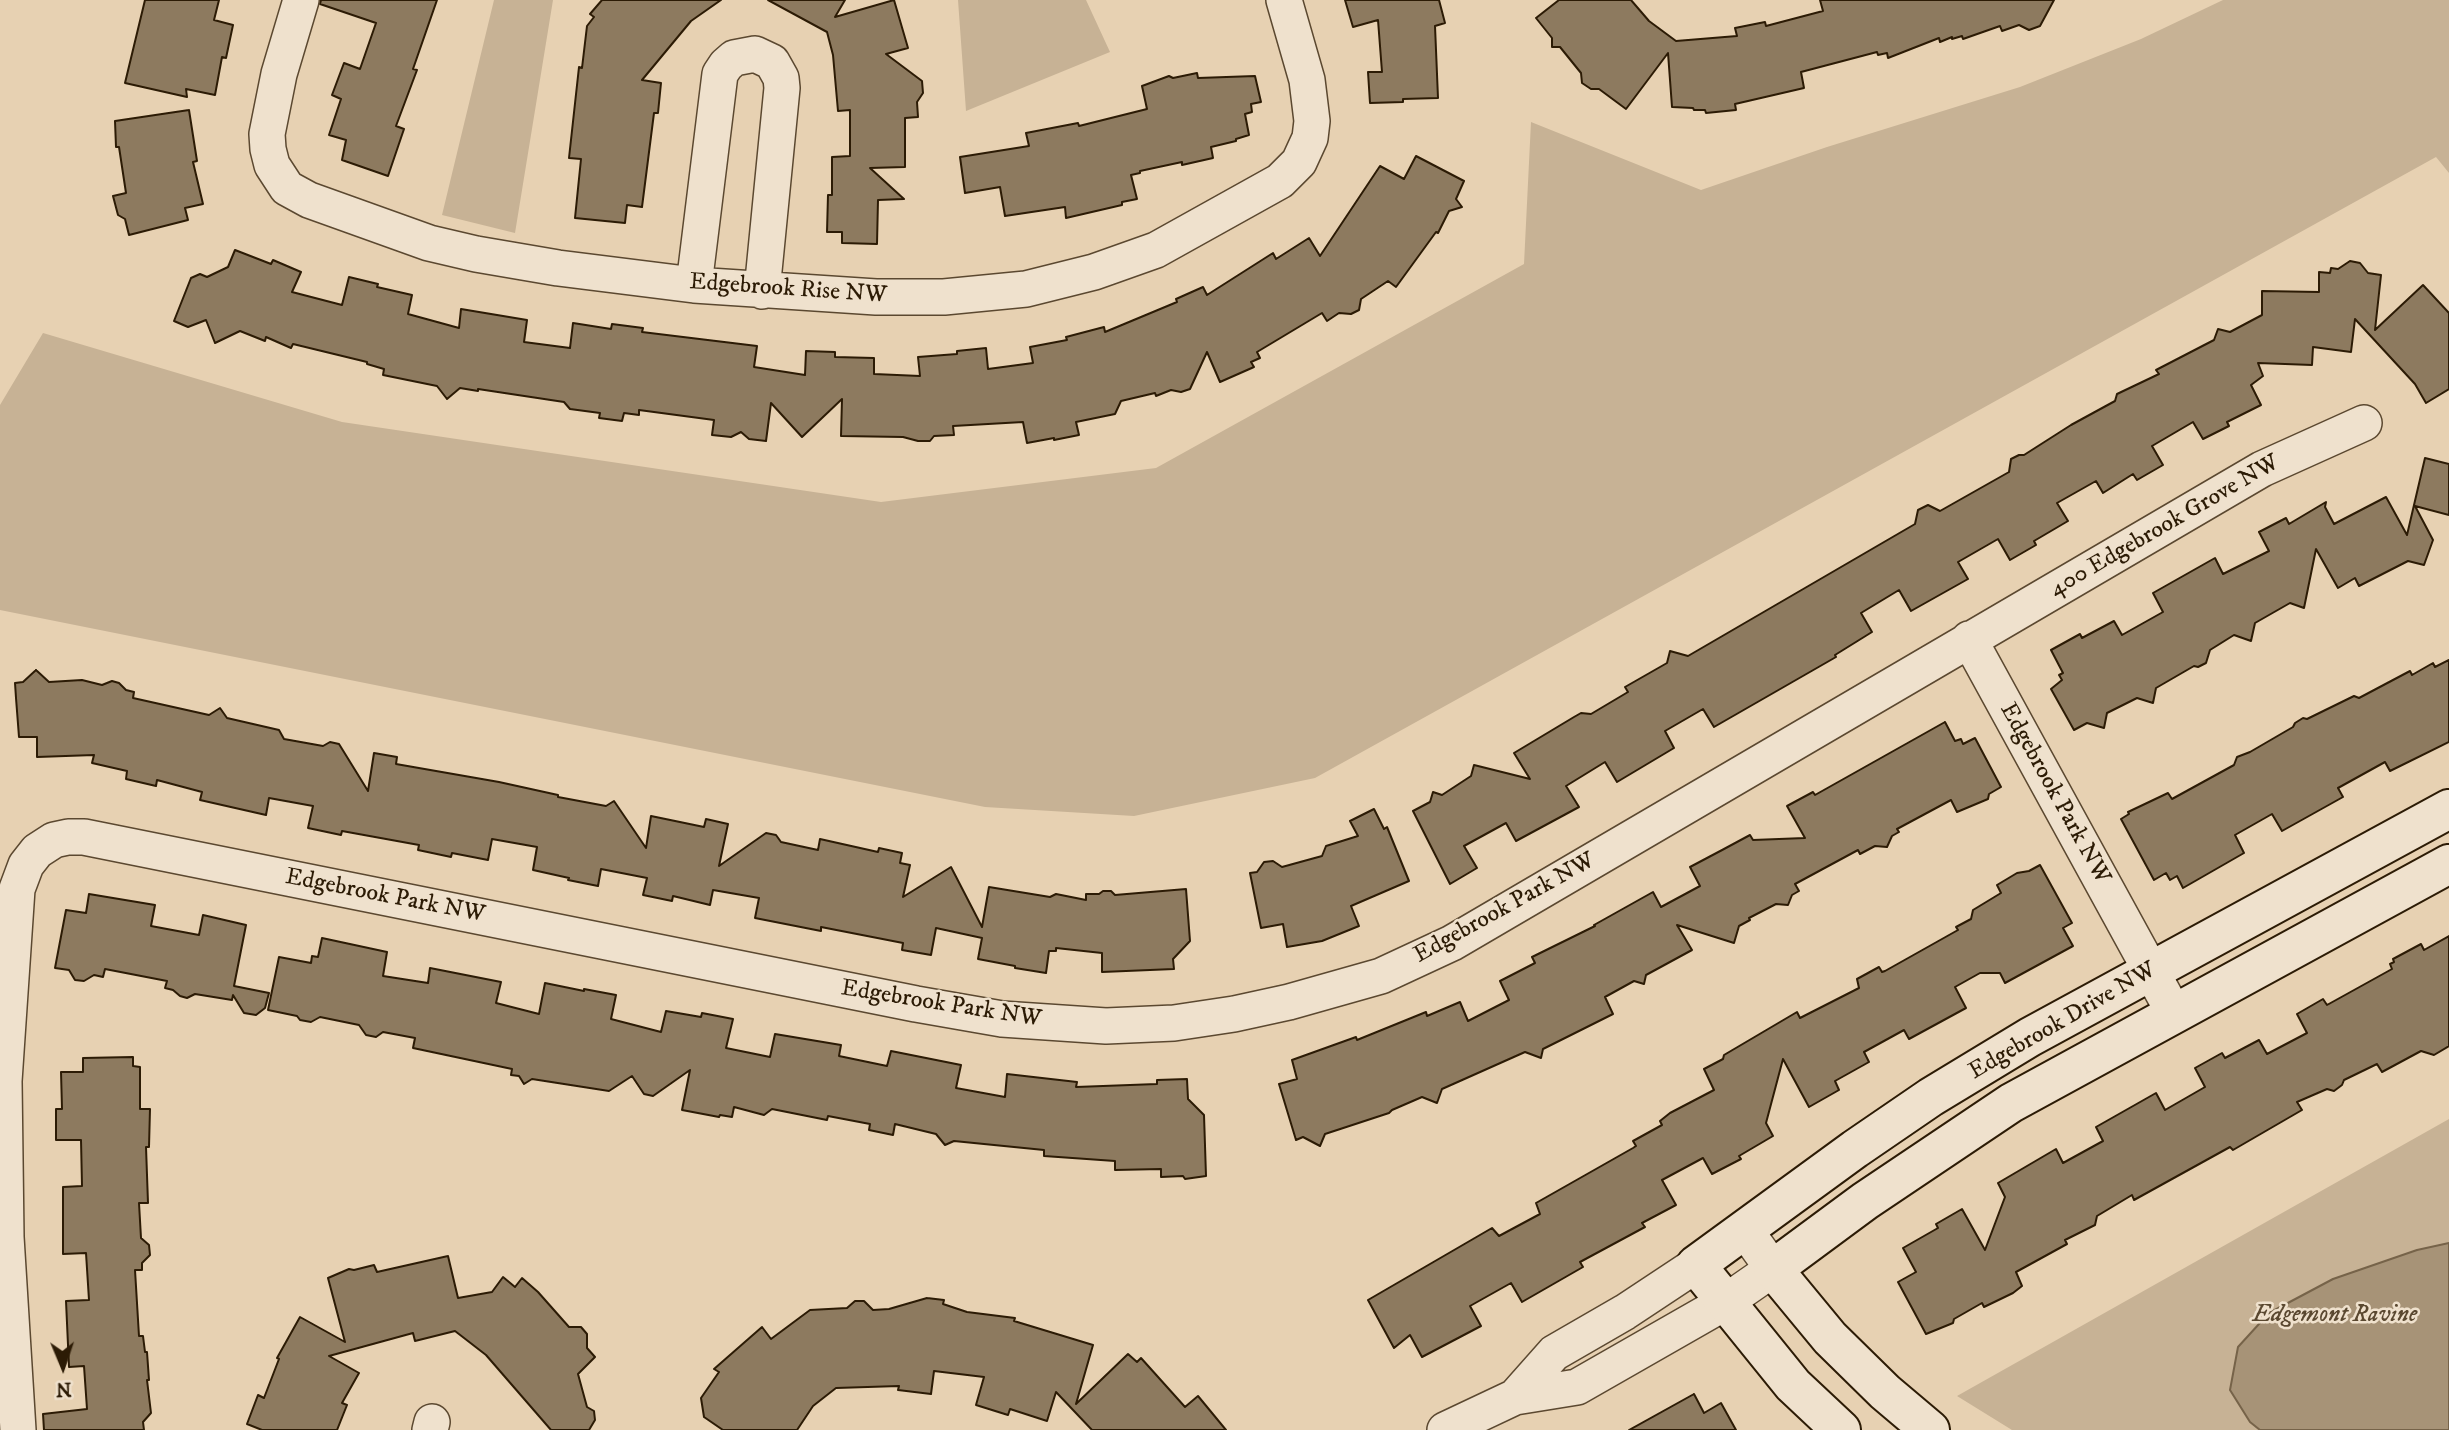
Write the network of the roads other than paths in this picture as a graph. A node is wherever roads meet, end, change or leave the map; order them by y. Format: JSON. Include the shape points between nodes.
{"nodes":[{"id":1,"x":301,"y":0,"type":"edge"},
{"id":2,"x":1284,"y":0,"type":"edge"},
{"id":3,"x":694,"y":285,"type":"junction"},
{"id":4,"x":762,"y":291,"type":"junction"},
{"id":5,"x":2364,"y":423,"type":"dead end"},
{"id":6,"x":1969,"y":639,"type":"junction"},
{"id":7,"x":2449,"y":809,"type":"edge"},
{"id":8,"x":2449,"y":864,"type":"edge"},
{"id":9,"x":2151,"y":971,"type":"junction"},
{"id":10,"x":2174,"y":1013,"type":"junction"},
{"id":11,"x":1745,"y":1230,"type":"junction"},
{"id":12,"x":1696,"y":1265,"type":"junction"},
{"id":13,"x":1748,"y":1286,"type":"junction"},
{"id":14,"x":1516,"y":1397,"type":"junction"},
{"id":15,"x":18,"y":1430,"type":"edge"},
{"id":16,"x":1445,"y":1430,"type":"edge"},
{"id":17,"x":1841,"y":1430,"type":"edge"},
{"id":18,"x":1930,"y":1430,"type":"edge"}],
"edges":[{"from":1,"to":3,"type":"street","name":"Edgebrook Rise NW","via":[[267,134],[272,165],[288,188],[309,200],[429,243],[558,268]]},
{"from":2,"to":4,"type":"street","name":"Edgebrook Rise NW","via":[[1307,80],[1312,121],[1300,162],[1280,181],[1156,250],[1026,289],[944,297]]},
{"from":3,"to":4,"type":"street","name":"Edgebrook Rise NW"},
{"from":3,"to":4,"type":"street","via":[[720,74],[734,58],[755,54],[772,62],[782,88]]},
{"from":5,"to":6,"type":"street","name":"400 Edgebrook Grove NW","via":[[2262,469]]},
{"from":6,"to":9,"type":"street","name":"Edgebrook Park NW"},
{"from":6,"to":15,"type":"street","name":"Edgebrook Park NW","via":[[1452,943],[1381,975],[1289,1002],[1174,1023],[1106,1026],[1002,1019],[84,836],[54,841],[26,865],[17,889],[4,1081],[6,1237]]},
{"from":7,"to":9,"type":"street","name":"Edgebrook Drive NW"},
{"from":8,"to":10,"type":"street","name":"Edgebrook Drive NW"},
{"from":9,"to":10,"type":"street","name":"Edgebrook Park NW"},
{"from":9,"to":11,"type":"street","name":"Edgebrook Drive NW","via":[[1931,1097]]},
{"from":10,"to":13,"type":"street","name":"Edgebrook Drive NW","via":[[2011,1103]]},
{"from":11,"to":12,"type":"street","name":"Edgebrook Drive NW"},
{"from":11,"to":13,"type":"street"},
{"from":12,"to":13,"type":"street"},
{"from":12,"to":14,"type":"street","via":[[1554,1353]]},
{"from":13,"to":14,"type":"street","via":[[1577,1387]]},
{"from":13,"to":17,"type":"street","via":[[1793,1385]]},
{"from":13,"to":18,"type":"street","via":[[1830,1338]]},
{"from":14,"to":16,"type":"street"}]}
